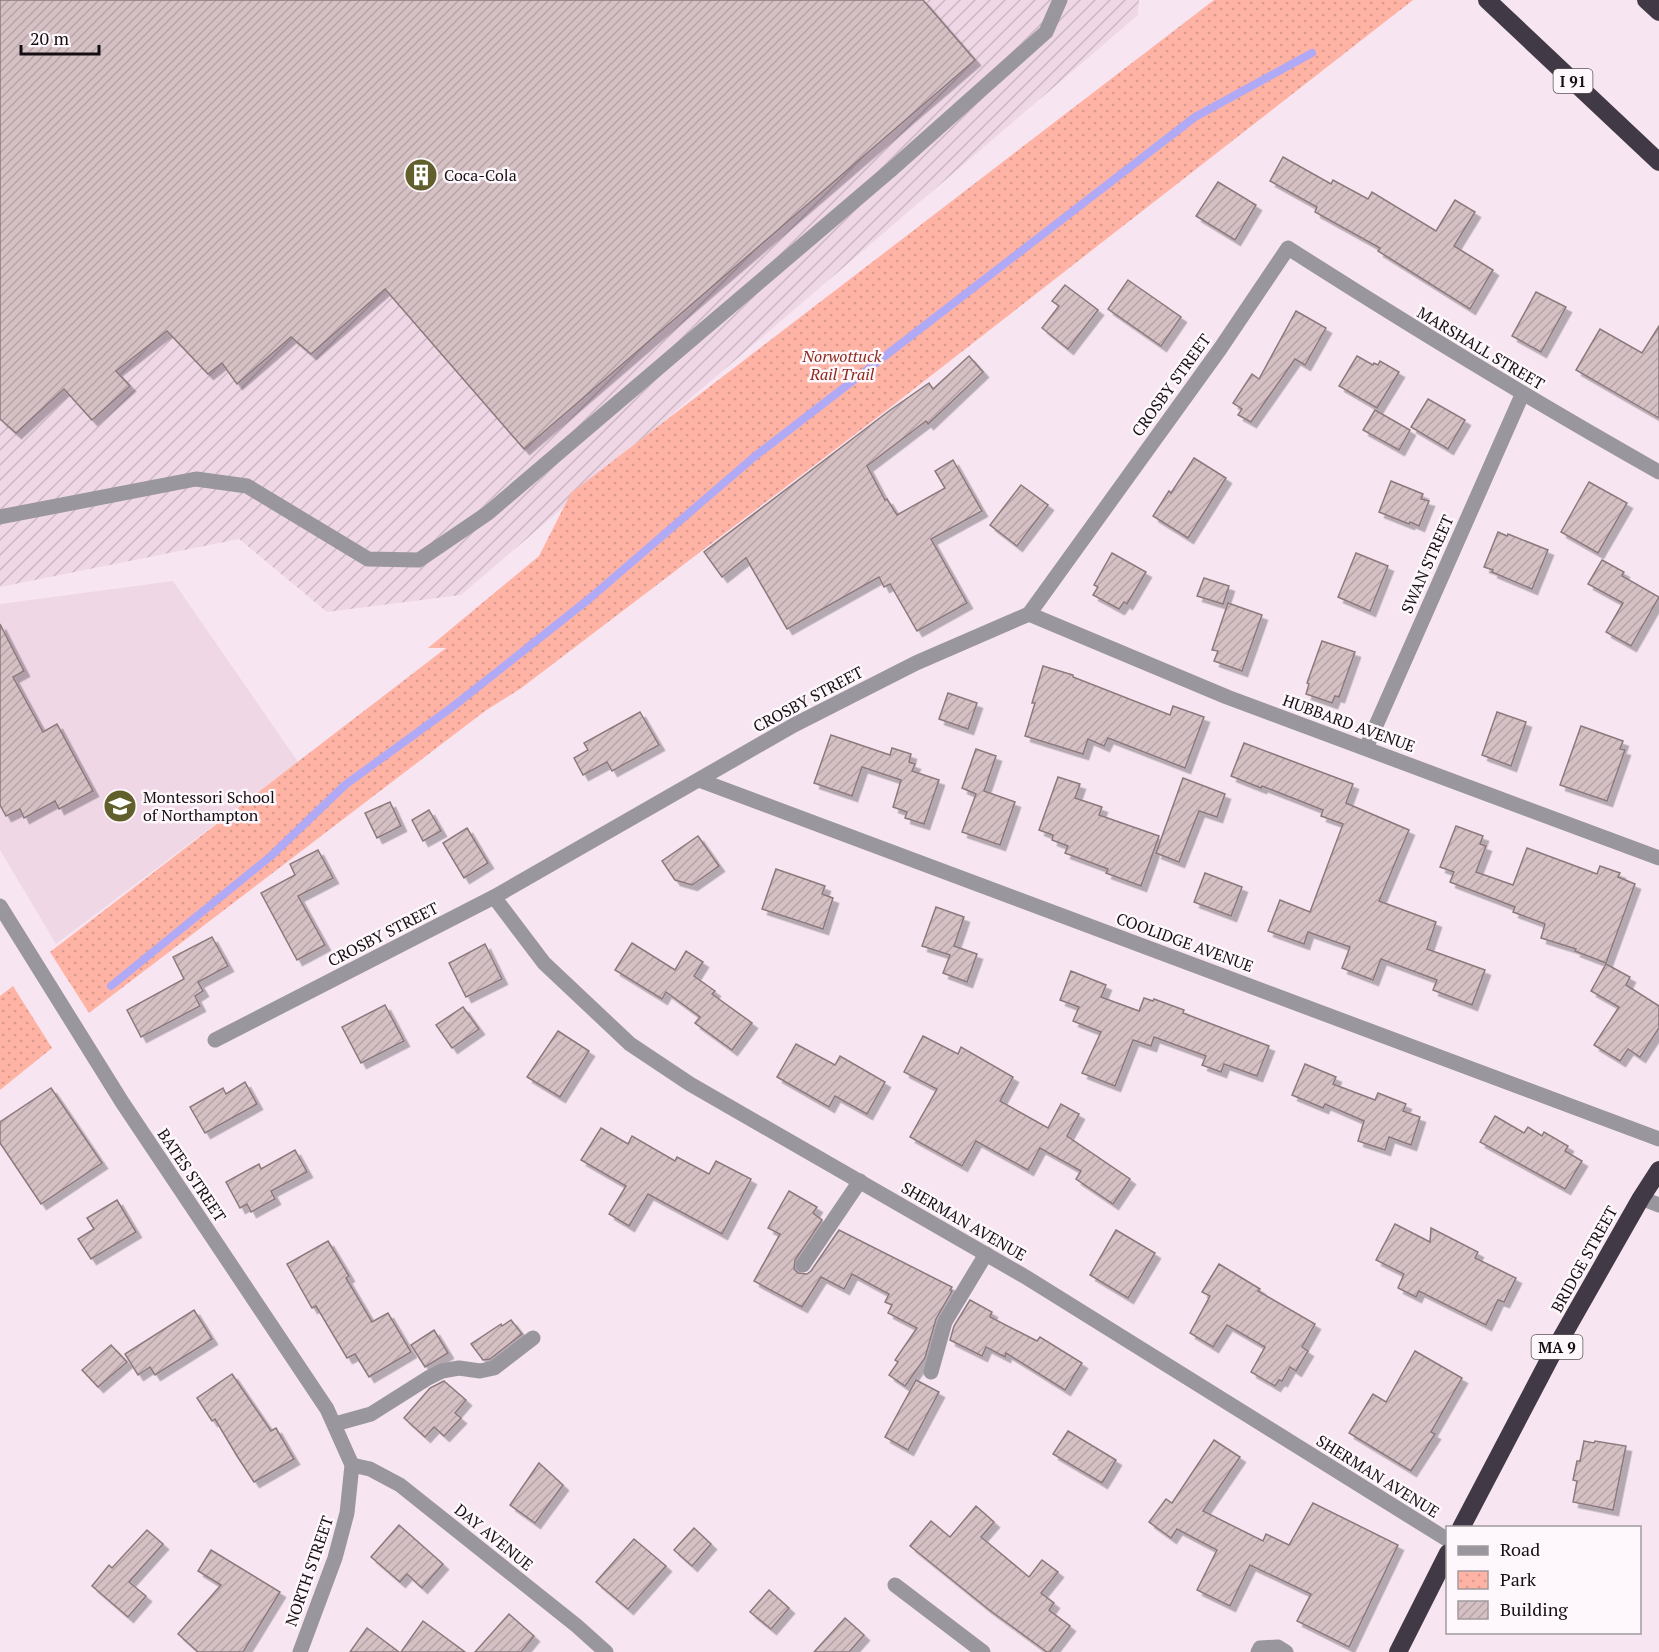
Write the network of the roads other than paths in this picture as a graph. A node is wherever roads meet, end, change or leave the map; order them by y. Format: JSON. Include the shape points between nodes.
{"nodes":[{"id":1,"x":1060,"y":0,"type":"edge"},
{"id":2,"x":1487,"y":0,"type":"edge"},
{"id":3,"x":1646,"y":0,"type":"edge"},
{"id":4,"x":1659,"y":12,"type":"edge"},
{"id":5,"x":1659,"y":162,"type":"edge"},
{"id":6,"x":1288,"y":248,"type":"joint"},
{"id":7,"x":1522,"y":395,"type":"junction"},
{"id":8,"x":1659,"y":472,"type":"edge"},
{"id":9,"x":0,"y":517,"type":"edge"},
{"id":10,"x":1029,"y":614,"type":"junction"},
{"id":11,"x":1366,"y":748,"type":"junction"},
{"id":12,"x":699,"y":780,"type":"junction"},
{"id":13,"x":1659,"y":858,"type":"edge"},
{"id":14,"x":495,"y":897,"type":"junction"},
{"id":15,"x":0,"y":906,"type":"edge"},
{"id":16,"x":215,"y":1040,"type":"dead end"},
{"id":17,"x":1659,"y":1139,"type":"edge"},
{"id":18,"x":1659,"y":1170,"type":"edge"},
{"id":19,"x":860,"y":1181,"type":"junction"},
{"id":20,"x":1641,"y":1198,"type":"junction"},
{"id":21,"x":1659,"y":1205,"type":"edge"},
{"id":22,"x":986,"y":1254,"type":"junction"},
{"id":23,"x":803,"y":1265,"type":"dead end"},
{"id":24,"x":533,"y":1338,"type":"dead end"},
{"id":25,"x":931,"y":1372,"type":"dead end"},
{"id":26,"x":336,"y":1424,"type":"junction"},
{"id":27,"x":352,"y":1464,"type":"junction"},
{"id":28,"x":1462,"y":1526,"type":"edge"},
{"id":29,"x":1446,"y":1539,"type":"edge"},
{"id":30,"x":1446,"y":1557,"type":"edge"},
{"id":31,"x":895,"y":1585,"type":"dead end"},
{"id":32,"x":1259,"y":1650,"type":"edge"},
{"id":33,"x":300,"y":1652,"type":"edge"},
{"id":34,"x":606,"y":1652,"type":"edge"},
{"id":35,"x":983,"y":1652,"type":"edge"},
{"id":36,"x":1286,"y":1652,"type":"edge"},
{"id":37,"x":1398,"y":1652,"type":"edge"}],
"edges":[{"from":1,"to":9,"type":"street","via":[[1046,32],[892,169],[488,513],[419,560],[368,559],[247,486],[196,479]]},
{"from":2,"to":5,"type":"highway","number":"I 91"},
{"from":3,"to":4,"type":"highway"},
{"from":6,"to":7,"type":"street","name":"MARSHALL STREET"},
{"from":6,"to":10,"type":"street","name":"CROSBY STREET"},
{"from":7,"to":8,"type":"street","name":"MARSHALL STREET"},
{"from":7,"to":11,"type":"street","name":"SWAN STREET"},
{"from":10,"to":11,"type":"street","name":"HUBBARD AVENUE","via":[[1227,697]]},
{"from":10,"to":12,"type":"street","name":"CROSBY STREET","via":[[916,663],[794,725]]},
{"from":11,"to":13,"type":"street","name":"HUBBARD AVENUE"},
{"from":12,"to":14,"type":"street","name":"CROSBY STREET"},
{"from":12,"to":17,"type":"street","name":"COOLIDGE AVENUE"},
{"from":14,"to":16,"type":"street","name":"CROSBY STREET"},
{"from":14,"to":19,"type":"street","name":"SHERMAN AVENUE","via":[[544,963],[630,1044],[690,1084]]},
{"from":15,"to":26,"type":"street","name":"BATES STREET","via":[[122,1102]]},
{"from":18,"to":20,"type":"highway","name":"BRIDGE STREET","number":"MA 9"},
{"from":19,"to":22,"type":"street","name":"SHERMAN AVENUE"},
{"from":19,"to":23,"type":"street"},
{"from":20,"to":21,"type":"street"},
{"from":20,"to":28,"type":"highway","name":"BRIDGE STREET","number":"MA 9","via":[[1550,1358]]},
{"from":22,"to":25,"type":"street","via":[[945,1322]]},
{"from":22,"to":29,"type":"street","name":"SHERMAN AVENUE"},
{"from":24,"to":26,"type":"street","via":[[494,1368],[442,1371],[371,1414]]},
{"from":26,"to":27,"type":"street","name":"BATES STREET"},
{"from":27,"to":33,"type":"street","name":"NORTH STREET","via":[[347,1513],[338,1547]]},
{"from":27,"to":34,"type":"street","name":"DAY AVENUE","via":[[400,1485]]},
{"from":30,"to":37,"type":"highway"},
{"from":31,"to":35,"type":"street"},
{"from":32,"to":36,"type":"street","via":[[1278,1647]]}]}
